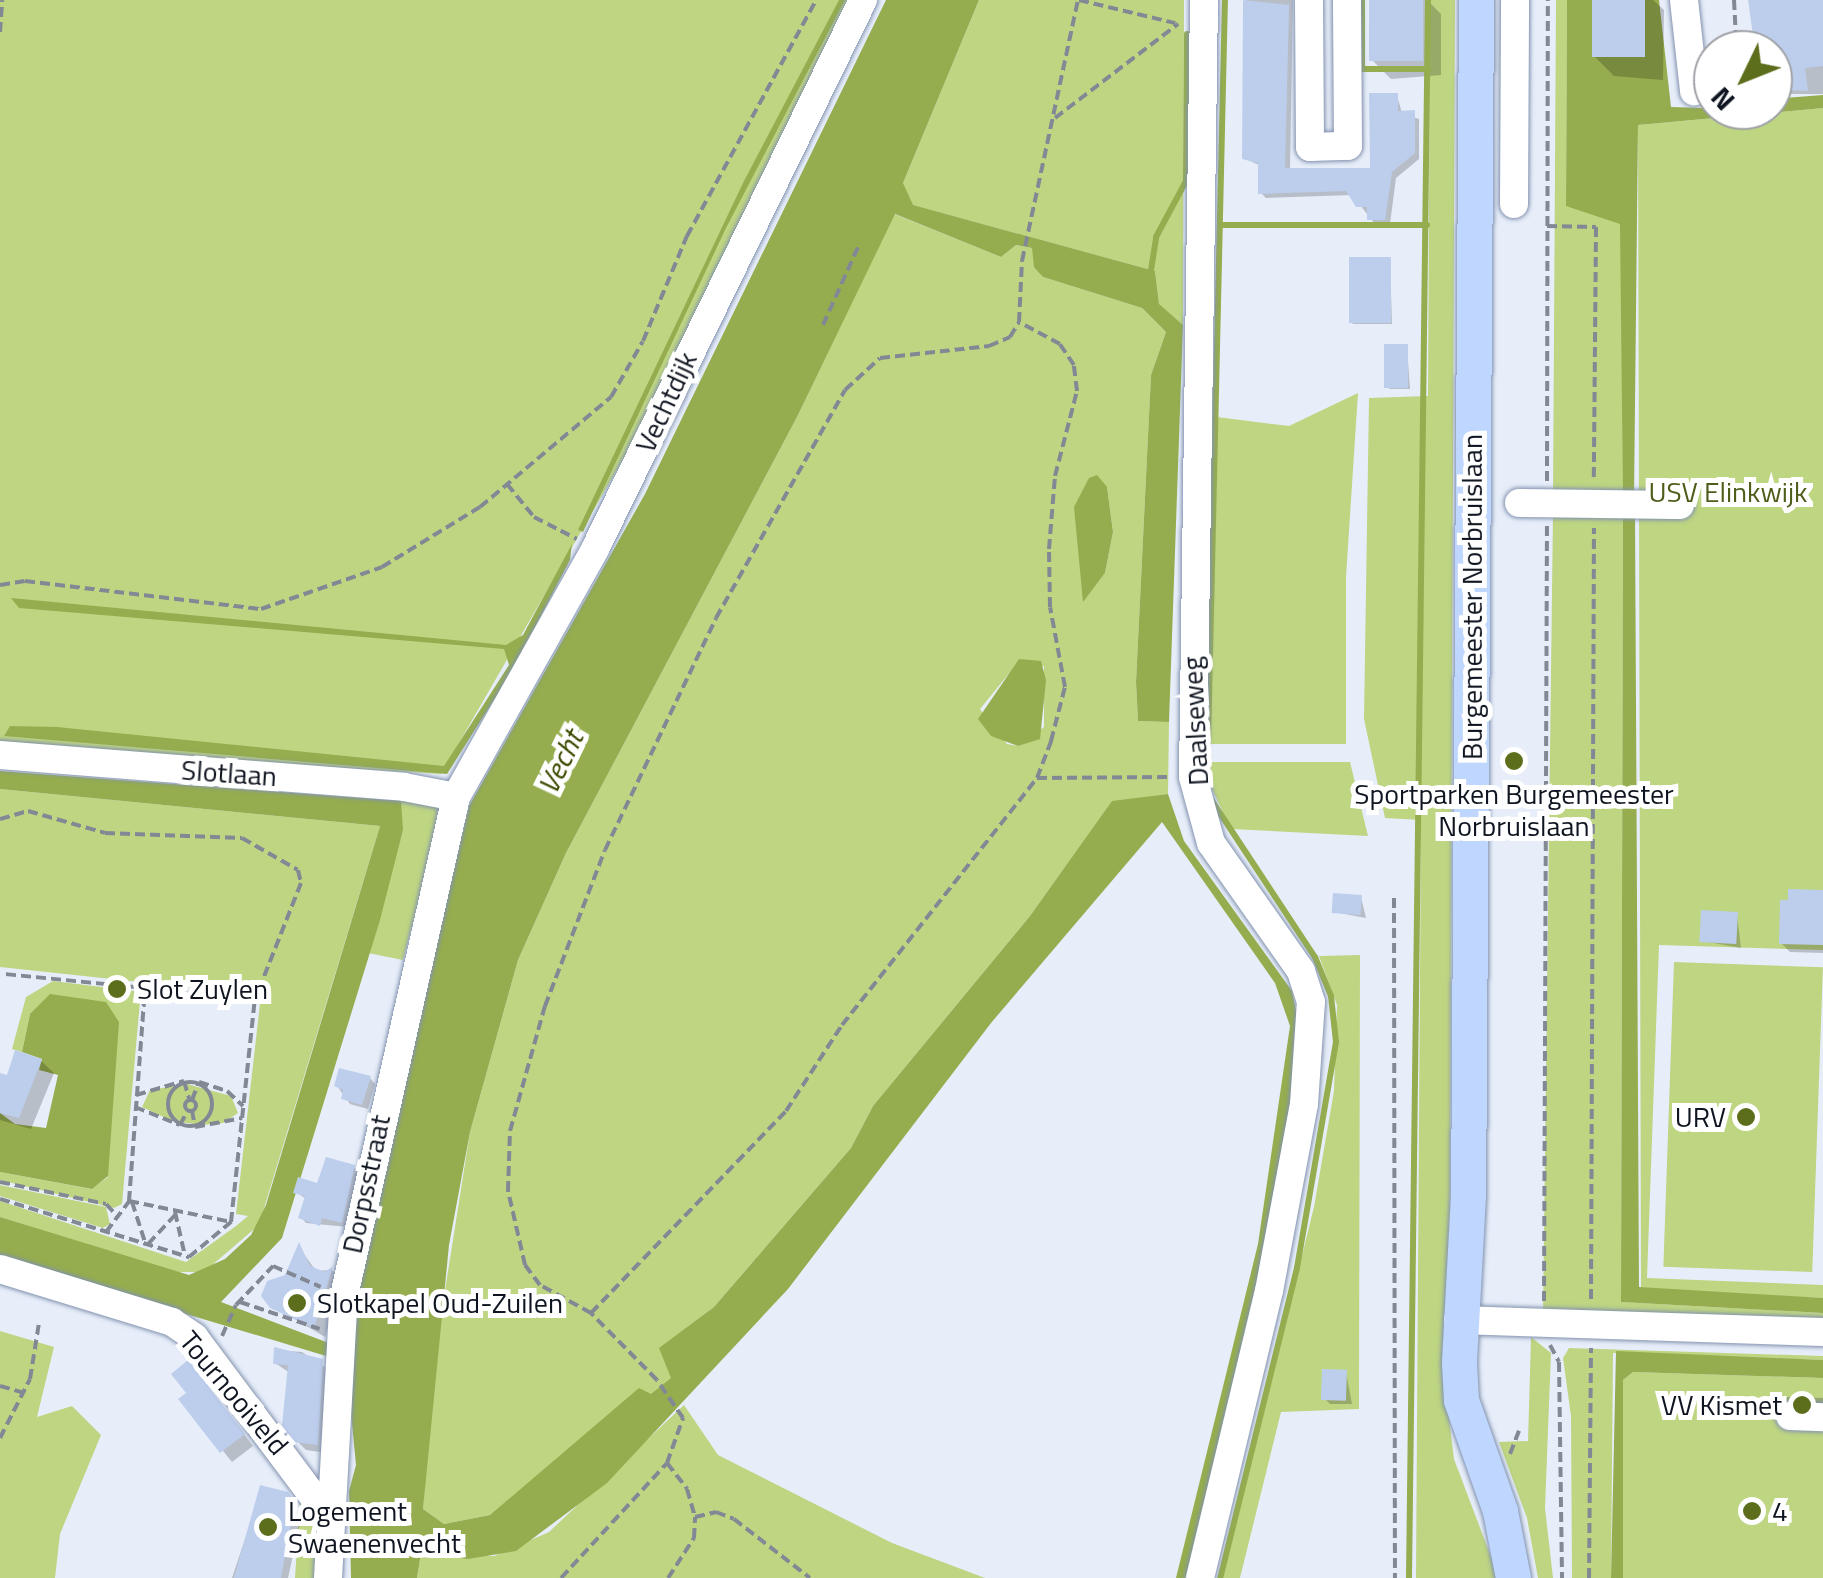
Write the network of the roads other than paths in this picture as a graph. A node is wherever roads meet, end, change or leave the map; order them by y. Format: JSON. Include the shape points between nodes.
{"nodes":[{"id":1,"x":863,"y":0,"type":"edge"},
{"id":2,"x":1308,"y":0,"type":"edge"},
{"id":3,"x":1347,"y":0,"type":"edge"},
{"id":4,"x":1476,"y":0,"type":"edge"},
{"id":5,"x":1515,"y":0,"type":"edge"},
{"id":6,"x":1684,"y":0,"type":"edge"},
{"id":7,"x":1195,"y":14,"type":"edge"},
{"id":8,"x":1693,"y":81,"type":"edge"},
{"id":9,"x":1514,"y":204,"type":"dead end"},
{"id":10,"x":1533,"y":504,"type":"road end"},
{"id":11,"x":1680,"y":505,"type":"dead end"},
{"id":12,"x":0,"y":755,"type":"edge"},
{"id":13,"x":456,"y":797,"type":"junction"},
{"id":14,"x":0,"y":1269,"type":"edge"},
{"id":15,"x":1466,"y":1321,"type":"junction"},
{"id":16,"x":1823,"y":1332,"type":"edge"},
{"id":17,"x":1790,"y":1416,"type":"dead end"},
{"id":18,"x":1823,"y":1417,"type":"edge"},
{"id":19,"x":328,"y":1516,"type":"junction"},
{"id":20,"x":328,"y":1578,"type":"edge"},
{"id":21,"x":1200,"y":1578,"type":"edge"},
{"id":22,"x":1513,"y":1578,"type":"edge"},
{"id":23,"x":1532,"y":1578,"type":"edge"}],
"edges":[{"from":1,"to":13,"type":"street","name":"Vechtdijk","via":[[594,549]]},
{"from":2,"to":3,"type":"street","via":[[1310,147],[1348,146]]},
{"from":4,"to":15,"type":"main road","name":"Burgemeester Norbruislaan"},
{"from":5,"to":9,"type":"street"},
{"from":6,"to":8,"type":"street"},
{"from":7,"to":21,"type":"street","name":"Daalseweg","via":[[1193,776],[1211,843],[1301,972],[1311,1002],[1304,1104],[1269,1291]]},
{"from":10,"to":11,"type":"street"},
{"from":12,"to":13,"type":"street","name":"Slotlaan","via":[[404,786]]},
{"from":13,"to":19,"type":"street","name":"Dorpsstraat","via":[[358,1216],[338,1344]]},
{"from":14,"to":19,"type":"street","name":"Tournooiveld","via":[[172,1322],[194,1336]]},
{"from":15,"to":16,"type":"street"},
{"from":15,"to":22,"type":"main road","name":"Burgemeester Norbruislaan","via":[[1461,1400],[1500,1511]]},
{"from":15,"to":23,"type":"main road","name":"Burgemeester Norbruislaan","via":[[1478,1398],[1527,1534]]},
{"from":17,"to":18,"type":"street"},
{"from":19,"to":20,"type":"street","name":"Dorpsstraat"}]}
